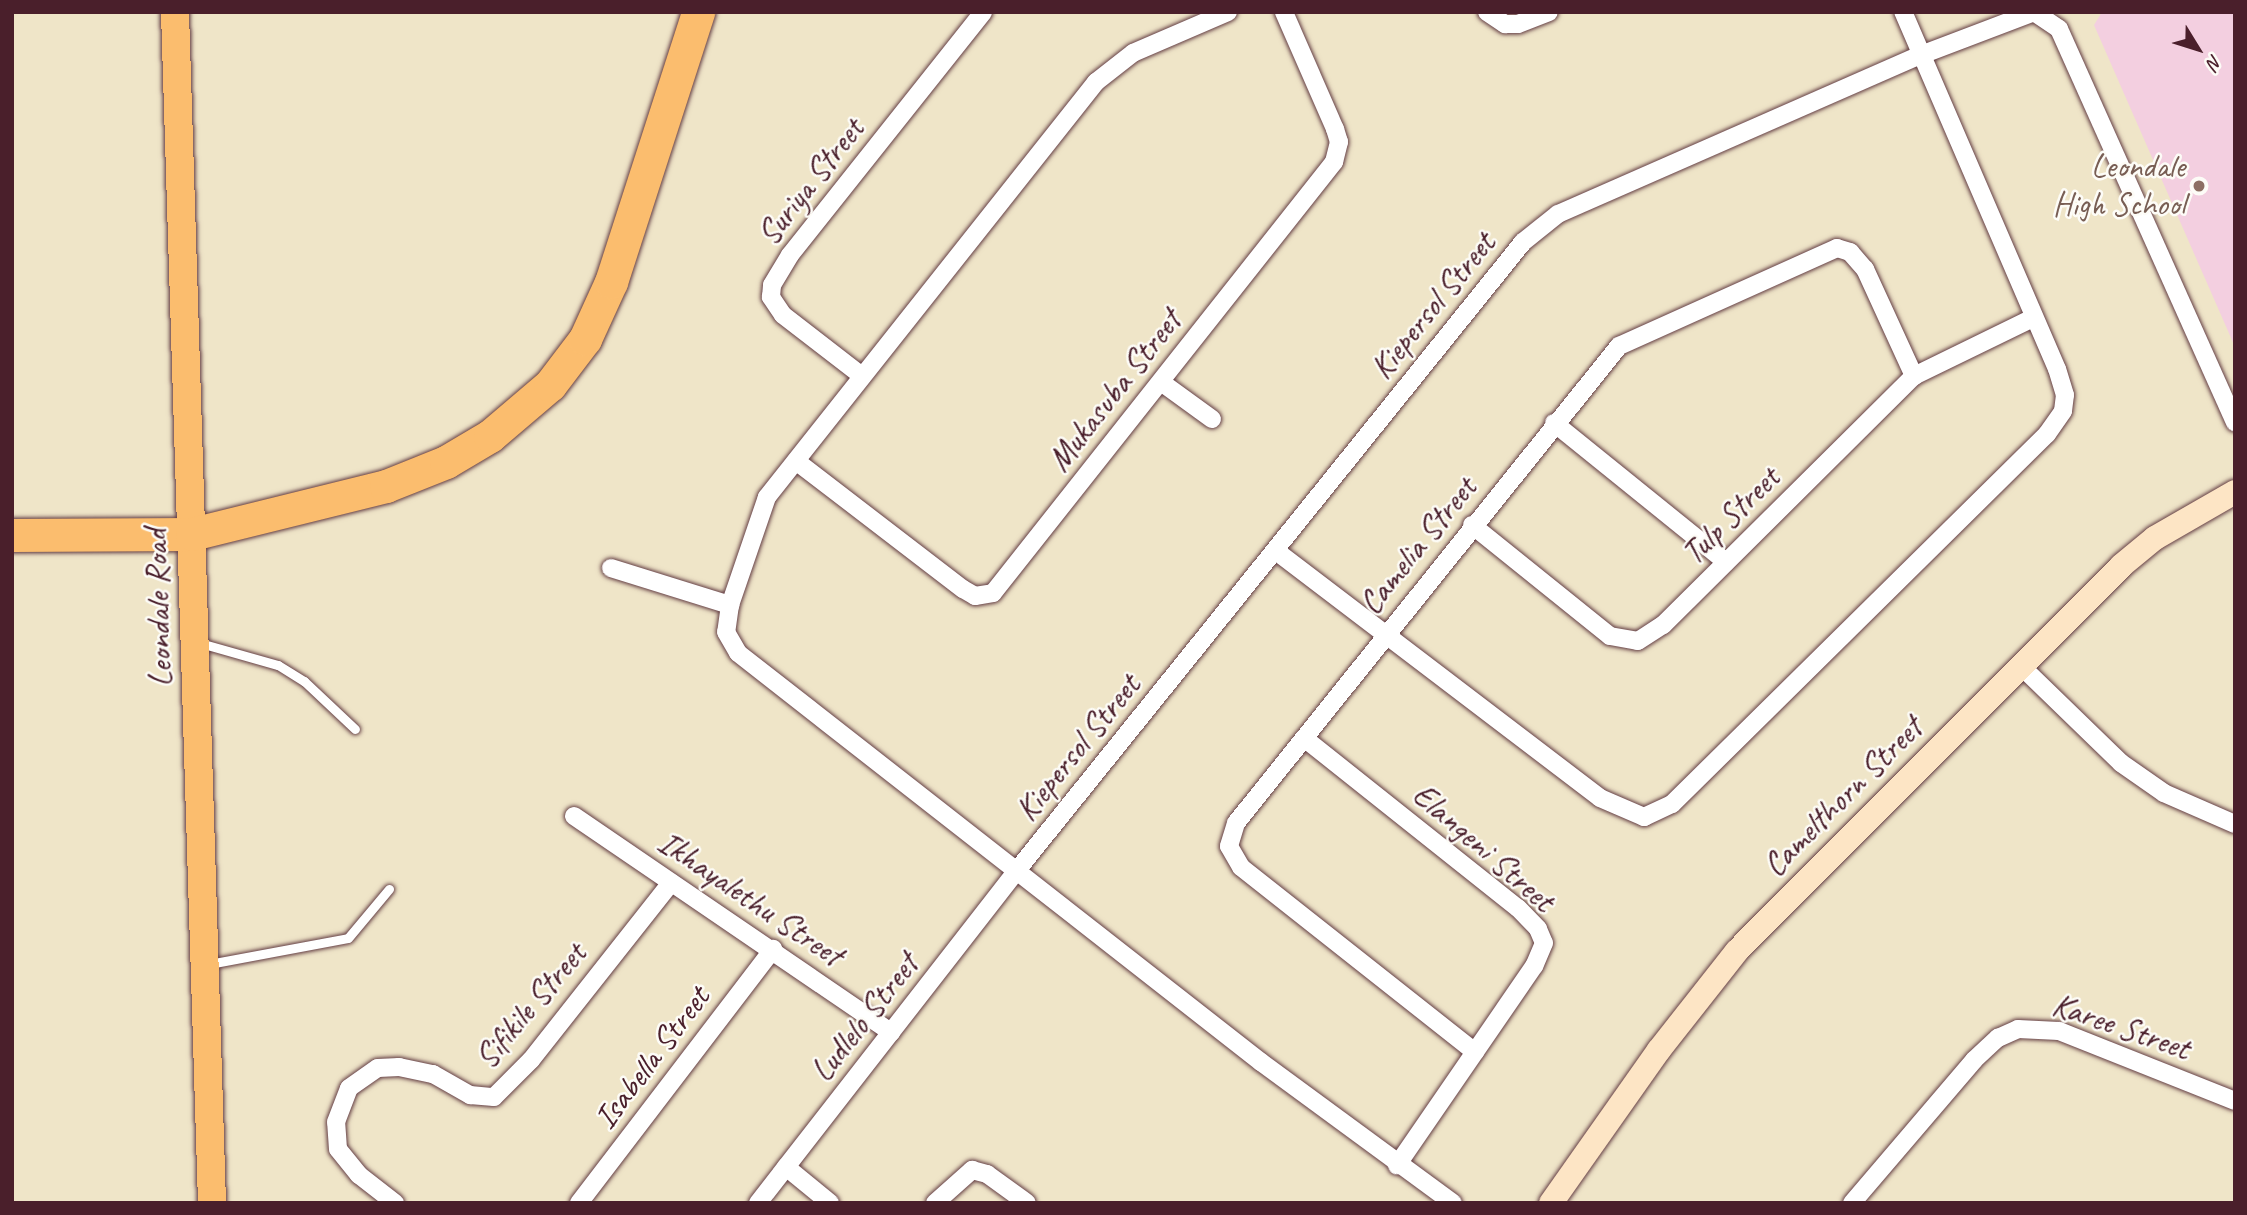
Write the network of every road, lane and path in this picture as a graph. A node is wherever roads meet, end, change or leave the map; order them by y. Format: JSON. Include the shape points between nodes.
{"nodes":[{"id":1,"x":175,"y":12,"type":"edge"},
{"id":2,"x":698,"y":12,"type":"edge"},
{"id":3,"x":983,"y":12,"type":"edge"},
{"id":4,"x":1228,"y":12,"type":"edge"},
{"id":5,"x":1284,"y":12,"type":"edge"},
{"id":6,"x":1487,"y":12,"type":"edge"},
{"id":7,"x":1549,"y":12,"type":"edge"},
{"id":8,"x":1903,"y":12,"type":"edge"},
{"id":9,"x":1921,"y":55,"type":"junction"},
{"id":10,"x":2033,"y":318,"type":"junction"},
{"id":11,"x":862,"y":376,"type":"junction"},
{"id":12,"x":1914,"y":376,"type":"junction"},
{"id":13,"x":1161,"y":382,"type":"junction"},
{"id":14,"x":1212,"y":419,"type":"dead end"},
{"id":15,"x":2235,"y":422,"type":"edge"},
{"id":16,"x":1554,"y":423,"type":"junction"},
{"id":17,"x":796,"y":461,"type":"junction"},
{"id":18,"x":2235,"y":492,"type":"edge"},
{"id":19,"x":1472,"y":525,"type":"junction"},
{"id":20,"x":192,"y":534,"type":"junction"},
{"id":21,"x":12,"y":535,"type":"edge"},
{"id":22,"x":1276,"y":551,"type":"junction"},
{"id":23,"x":1726,"y":562,"type":"junction"},
{"id":24,"x":611,"y":568,"type":"dead end"},
{"id":25,"x":730,"y":605,"type":"junction"},
{"id":26,"x":1385,"y":635,"type":"junction"},
{"id":27,"x":195,"y":642,"type":"junction"},
{"id":28,"x":2021,"y":666,"type":"junction"},
{"id":29,"x":355,"y":729,"type":"dead end"},
{"id":30,"x":1304,"y":738,"type":"junction"},
{"id":31,"x":575,"y":816,"type":"dead end"},
{"id":32,"x":2235,"y":824,"type":"edge"},
{"id":33,"x":1018,"y":869,"type":"junction"},
{"id":34,"x":671,"y":883,"type":"junction"},
{"id":35,"x":389,"y":889,"type":"dead end"},
{"id":36,"x":773,"y":949,"type":"junction"},
{"id":37,"x":204,"y":965,"type":"junction"},
{"id":38,"x":891,"y":1032,"type":"junction"},
{"id":39,"x":1475,"y":1052,"type":"junction"},
{"id":40,"x":2235,"y":1101,"type":"edge"},
{"id":41,"x":1397,"y":1165,"type":"junction"},
{"id":42,"x":786,"y":1167,"type":"junction"},
{"id":43,"x":212,"y":1203,"type":"edge"},
{"id":44,"x":395,"y":1203,"type":"edge"},
{"id":45,"x":579,"y":1203,"type":"edge"},
{"id":46,"x":758,"y":1203,"type":"edge"},
{"id":47,"x":830,"y":1203,"type":"edge"},
{"id":48,"x":935,"y":1203,"type":"edge"},
{"id":49,"x":1027,"y":1203,"type":"edge"},
{"id":50,"x":1453,"y":1203,"type":"edge"},
{"id":51,"x":1551,"y":1203,"type":"edge"},
{"id":52,"x":1853,"y":1203,"type":"edge"}],
"edges":[{"from":1,"to":20,"type":"main road","name":"Leondale Road"},
{"from":2,"to":20,"type":"highway","via":[[611,282],[585,339],[551,385],[490,436],[446,462],[386,486]]},
{"from":3,"to":11,"type":"street","name":"Suriya Street","via":[[772,285],[771,297],[783,315]]},
{"from":4,"to":11,"type":"street","via":[[1110,68]]},
{"from":5,"to":13,"type":"street","name":"Mukasuba Street","via":[[1335,129],[1338,151]]},
{"from":6,"to":7,"type":"street","via":[[1505,24]]},
{"from":8,"to":9,"type":"street"},
{"from":9,"to":10,"type":"street"},
{"from":9,"to":15,"type":"street","name":"Kiepersol Street","via":[[2023,14],[2045,16],[2059,29]]},
{"from":9,"to":22,"type":"street","name":"Kiepersol Street","via":[[1539,226]]},
{"from":10,"to":12,"type":"street","name":"Tulp Street"},
{"from":10,"to":26,"type":"street","via":[[2063,385],[2064,403],[2056,424],[1662,811],[1632,816],[1600,799]]},
{"from":11,"to":17,"type":"street"},
{"from":12,"to":16,"type":"street","name":"Camelia Street","via":[[1865,269],[1850,252],[1837,248],[1633,337],[1606,357]]},
{"from":12,"to":23,"type":"street","name":"Tulp Street"},
{"from":13,"to":14,"type":"street"},
{"from":13,"to":17,"type":"street","name":"Mukasuba Street","via":[[1000,586],[984,597],[963,589]]},
{"from":16,"to":19,"type":"street","name":"Camelia Street"},
{"from":16,"to":23,"type":"street"},
{"from":17,"to":25,"type":"street","via":[[767,497]]},
{"from":18,"to":28,"type":"street","name":"Camelthorn Street","via":[[2138,551]]},
{"from":19,"to":23,"type":"street","name":"Tulp Street","via":[[1610,636],[1626,641],[1648,636]]},
{"from":19,"to":26,"type":"street","name":"Camelia Street"},
{"from":20,"to":21,"type":"highway"},
{"from":20,"to":27,"type":"main road","name":"Leondale Road"},
{"from":22,"to":26,"type":"street"},
{"from":22,"to":33,"type":"street","name":"Kiepersol Street"},
{"from":24,"to":25,"type":"street"},
{"from":25,"to":33,"type":"street","via":[[726,632],[738,653]]},
{"from":26,"to":30,"type":"street","name":"Camelia Street"},
{"from":27,"to":29,"type":"lane","via":[[278,665],[304,681]]},
{"from":27,"to":37,"type":"main road","name":"Leondale Road"},
{"from":28,"to":32,"type":"street","via":[[2132,771],[2164,793]]},
{"from":28,"to":51,"type":"street","name":"Camelthorn Street","via":[[1737,951],[1659,1050]]},
{"from":30,"to":39,"type":"street","name":"Elangeni Street","via":[[1538,929],[1544,943],[1539,959]]},
{"from":30,"to":39,"type":"street","name":"Camelia Street","via":[[1236,823],[1229,846],[1233,857]]},
{"from":31,"to":34,"type":"street","name":"Ikhayalethu Street"},
{"from":33,"to":38,"type":"street","name":"Ludlelo Street"},
{"from":33,"to":41,"type":"street"},
{"from":34,"to":36,"type":"street","name":"Ikhayalethu Street"},
{"from":34,"to":44,"type":"street","name":"Sifikile Street","via":[[531,1060],[494,1097],[470,1094],[433,1074],[399,1067],[378,1068],[349,1088],[336,1122],[338,1149],[359,1175]]},
{"from":35,"to":37,"type":"lane","via":[[348,938]]},
{"from":36,"to":38,"type":"street","name":"Ikhayalethu Street"},
{"from":36,"to":45,"type":"street","name":"Isabella Street"},
{"from":37,"to":43,"type":"main road","name":"Leondale Road"},
{"from":38,"to":42,"type":"street","name":"Ludlelo Street"},
{"from":39,"to":41,"type":"street","name":"Elangeni Street"},
{"from":40,"to":52,"type":"street","name":"Karee Street","via":[[2059,1031],[2018,1029],[1980,1054]]},
{"from":41,"to":50,"type":"street"},
{"from":42,"to":46,"type":"street","name":"Ludlelo Street"},
{"from":42,"to":47,"type":"street"},
{"from":48,"to":49,"type":"street","via":[[972,1170],[987,1174]]}]}
